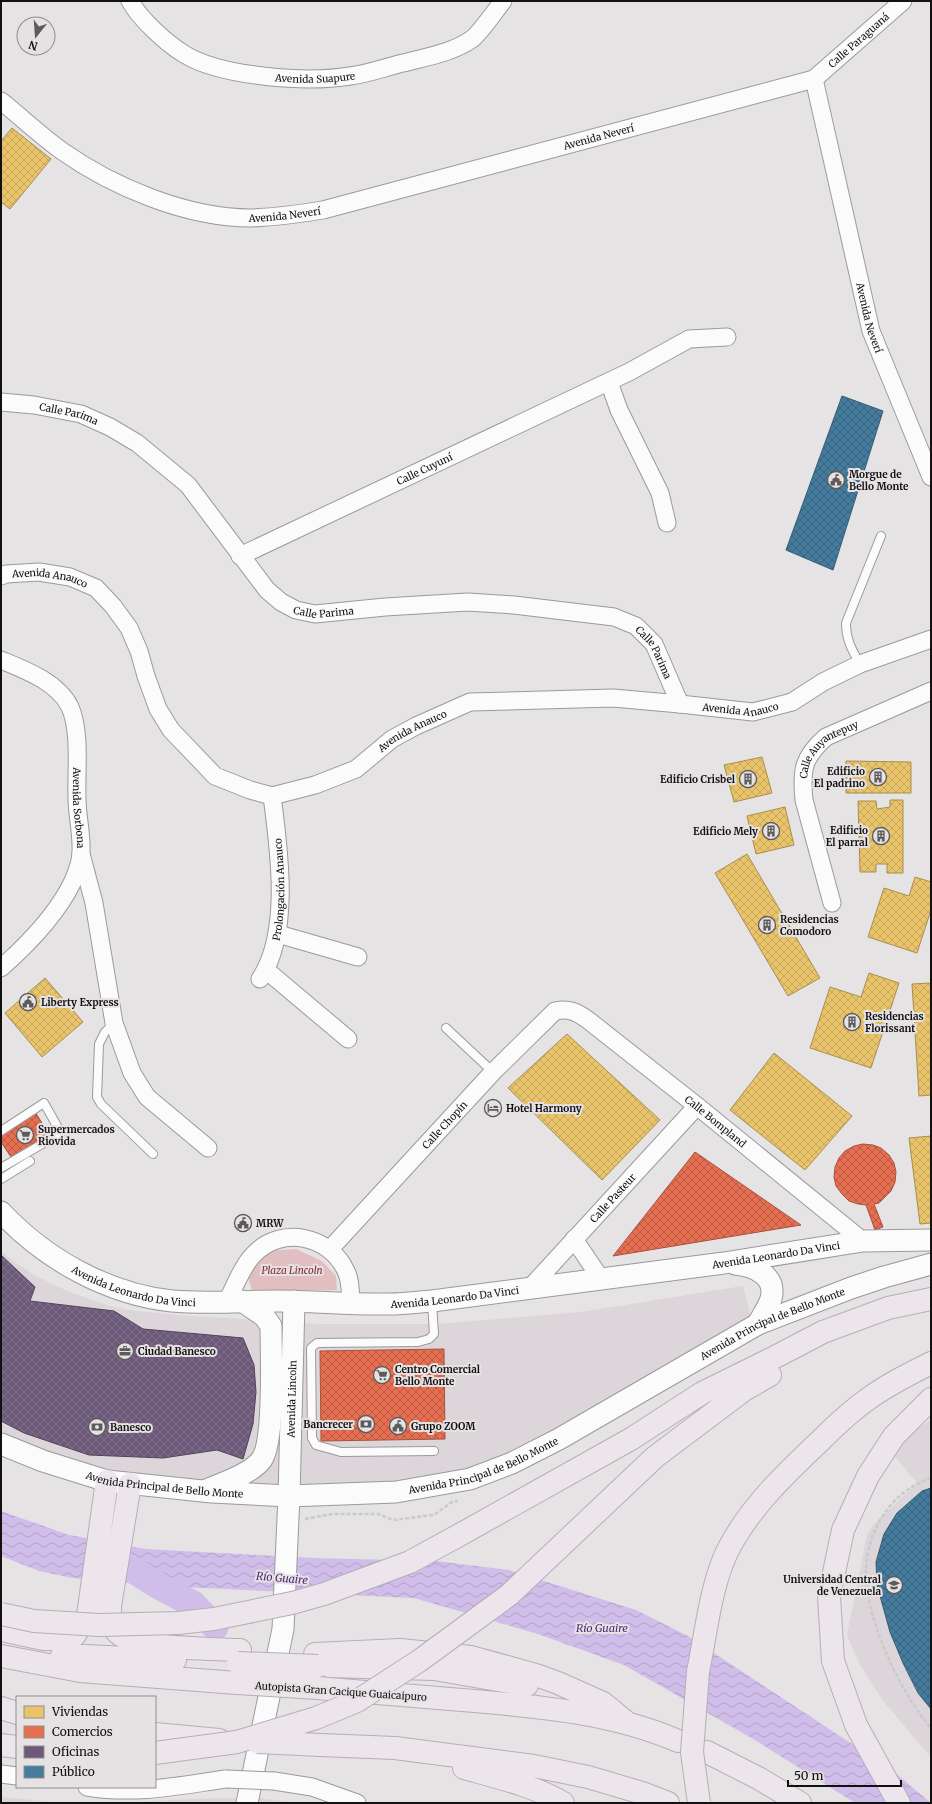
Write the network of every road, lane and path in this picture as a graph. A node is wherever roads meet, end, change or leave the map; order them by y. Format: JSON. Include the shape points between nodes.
{"nodes":[{"id":1,"x":130,"y":1,"type":"edge"},
{"id":2,"x":503,"y":1,"type":"edge"},
{"id":3,"x":903,"y":1,"type":"edge"},
{"id":4,"x":814,"y":79,"type":"junction"},
{"id":5,"x":1,"y":101,"type":"edge"},
{"id":6,"x":727,"y":337,"type":"dead end"},
{"id":7,"x":609,"y":382,"type":"junction"},
{"id":8,"x":1,"y":402,"type":"edge"},
{"id":9,"x":931,"y":477,"type":"edge"},
{"id":10,"x":667,"y":523,"type":"dead end"},
{"id":11,"x":881,"y":536,"type":"dead end"},
{"id":12,"x":240,"y":556,"type":"junction"},
{"id":13,"x":1,"y":576,"type":"edge"},
{"id":14,"x":931,"y":639,"type":"edge"},
{"id":15,"x":1,"y":660,"type":"edge"},
{"id":16,"x":860,"y":664,"type":"junction"},
{"id":17,"x":931,"y":691,"type":"edge"},
{"id":18,"x":680,"y":704,"type":"junction"},
{"id":19,"x":272,"y":796,"type":"junction"},
{"id":20,"x":81,"y":854,"type":"junction"},
{"id":21,"x":832,"y":903,"type":"dead end"},
{"id":22,"x":278,"y":934,"type":"junction"},
{"id":23,"x":358,"y":957,"type":"dead end"},
{"id":24,"x":1,"y":968,"type":"edge"},
{"id":25,"x":565,"y":1009,"type":"joint"},
{"id":26,"x":114,"y":1023,"type":"junction"},
{"id":27,"x":446,"y":1028,"type":"dead end"},
{"id":28,"x":348,"y":1039,"type":"dead end"},
{"id":29,"x":493,"y":1072,"type":"junction"},
{"id":30,"x":697,"y":1106,"type":"junction"},
{"id":31,"x":1,"y":1131,"type":"edge"},
{"id":32,"x":208,"y":1148,"type":"dead end"},
{"id":33,"x":153,"y":1154,"type":"dead end"},
{"id":34,"x":30,"y":1161,"type":"dead end"},
{"id":35,"x":1,"y":1168,"type":"edge"},
{"id":36,"x":1,"y":1179,"type":"edge"},
{"id":37,"x":1,"y":1212,"type":"edge"},
{"id":38,"x":574,"y":1239,"type":"junction"},
{"id":39,"x":931,"y":1240,"type":"edge"},
{"id":40,"x":863,"y":1241,"type":"junction"},
{"id":41,"x":330,"y":1249,"type":"junction"},
{"id":42,"x":724,"y":1263,"type":"junction"},
{"id":43,"x":931,"y":1264,"type":"edge"},
{"id":44,"x":601,"y":1279,"type":"junction"},
{"id":45,"x":528,"y":1290,"type":"junction"},
{"id":46,"x":931,"y":1299,"type":"edge"},
{"id":47,"x":294,"y":1301,"type":"junction"},
{"id":48,"x":432,"y":1301,"type":"junction"},
{"id":49,"x":234,"y":1302,"type":"junction"},
{"id":50,"x":351,"y":1304,"type":"junction"},
{"id":51,"x":931,"y":1308,"type":"edge"},
{"id":52,"x":758,"y":1324,"type":"junction"},
{"id":53,"x":931,"y":1363,"type":"edge"},
{"id":54,"x":931,"y":1399,"type":"edge"},
{"id":55,"x":1,"y":1444,"type":"edge"},
{"id":56,"x":434,"y":1451,"type":"dead end"},
{"id":57,"x":1,"y":1454,"type":"edge"},
{"id":58,"x":30,"y":1456,"type":"junction"},
{"id":59,"x":931,"y":1478,"type":"edge"},
{"id":60,"x":106,"y":1487,"type":"junction"},
{"id":61,"x":129,"y":1488,"type":"junction"},
{"id":62,"x":203,"y":1491,"type":"junction"},
{"id":63,"x":289,"y":1496,"type":"junction"},
{"id":64,"x":1,"y":1614,"type":"edge"},
{"id":65,"x":1,"y":1630,"type":"edge"},
{"id":66,"x":1,"y":1655,"type":"edge"},
{"id":67,"x":238,"y":1665,"type":"junction"},
{"id":68,"x":1,"y":1708,"type":"edge"},
{"id":69,"x":16,"y":1713,"type":"edge"},
{"id":70,"x":628,"y":1724,"type":"junction"},
{"id":71,"x":931,"y":1728,"type":"edge"},
{"id":72,"x":156,"y":1734,"type":"edge"},
{"id":73,"x":678,"y":1742,"type":"dead end"},
{"id":74,"x":1,"y":1745,"type":"edge"},
{"id":75,"x":16,"y":1747,"type":"edge"},
{"id":76,"x":395,"y":1748,"type":"junction"},
{"id":77,"x":707,"y":1752,"type":"dead end"},
{"id":78,"x":156,"y":1753,"type":"edge"},
{"id":79,"x":1,"y":1774,"type":"edge"},
{"id":80,"x":16,"y":1776,"type":"edge"},
{"id":81,"x":89,"y":1788,"type":"edge"},
{"id":82,"x":104,"y":1796,"type":"edge"},
{"id":83,"x":247,"y":1803,"type":"edge"},
{"id":84,"x":357,"y":1803,"type":"edge"},
{"id":85,"x":563,"y":1803,"type":"edge"},
{"id":86,"x":668,"y":1803,"type":"edge"},
{"id":87,"x":699,"y":1803,"type":"edge"},
{"id":88,"x":800,"y":1803,"type":"edge"},
{"id":89,"x":899,"y":1803,"type":"edge"}],
"edges":[{"from":1,"to":2,"type":"street","name":"Avenida Suapure","via":[[150,27],[184,54],[227,70],[300,79],[352,76],[447,51],[473,38]]},
{"from":3,"to":4,"type":"street","name":"Calle Paraguaná"},
{"from":4,"to":5,"type":"street","name":"Avenida Neverí","via":[[323,210],[250,218],[187,209],[144,195],[108,178],[61,150]]},
{"from":4,"to":9,"type":"street","name":"Avenida Neverí","via":[[871,330]]},
{"from":6,"to":7,"type":"street","name":"Calle Cuyuní","via":[[689,339]]},
{"from":7,"to":10,"type":"street","via":[[619,410],[660,493]]},
{"from":7,"to":12,"type":"street","name":"Calle Cuyuní"},
{"from":8,"to":12,"type":"street","name":"Calle Parima","via":[[81,414],[138,443],[188,485]]},
{"from":11,"to":16,"type":"lane","via":[[846,623],[850,646]]},
{"from":12,"to":18,"type":"street","name":"Calle Parima","via":[[267,590],[281,602],[296,610],[314,614],[385,606],[468,602],[514,605],[614,618],[636,626],[654,644]]},
{"from":13,"to":19,"type":"street","name":"Avenida Anauco","via":[[39,572],[70,576],[96,588],[129,628],[158,709],[170,730],[215,776]]},
{"from":14,"to":16,"type":"street","name":"Avenida Anauco"},
{"from":15,"to":20,"type":"street","name":"Avenida Sorbona","via":[[35,675],[56,689],[70,707],[77,759]]},
{"from":16,"to":18,"type":"street","name":"Avenida Anauco","via":[[823,682],[792,702],[753,712]]},
{"from":17,"to":21,"type":"street","name":"Calle Auyantepuy","via":[[826,737],[814,748],[805,764],[802,784],[804,800]]},
{"from":18,"to":19,"type":"street","name":"Avenida Anauco","via":[[612,698],[470,702],[392,739],[356,769],[315,785]]},
{"from":19,"to":22,"type":"street","name":"Prolongación Anauco","via":[[278,841],[280,887]]},
{"from":20,"to":24,"type":"street","name":"Avenida Sorbona","via":[[73,880],[59,906],[16,955]]},
{"from":20,"to":26,"type":"street","via":[[94,903]]},
{"from":22,"to":23,"type":"street"},
{"from":22,"to":28,"type":"street","name":"Prolongación Anauco","via":[[263,975]]},
{"from":25,"to":29,"type":"street","name":"Calle Chopín","via":[[555,1011]]},
{"from":25,"to":30,"type":"street","name":"Calle Bompland","via":[[577,1012]]},
{"from":26,"to":32,"type":"street","via":[[132,1073],[147,1097]]},
{"from":26,"to":33,"type":"lane","via":[[105,1032],[99,1044],[97,1097],[109,1113]]},
{"from":27,"to":29,"type":"lane"},
{"from":29,"to":41,"type":"street","name":"Calle Chopín"},
{"from":30,"to":38,"type":"street","name":"Calle Pasteur"},
{"from":30,"to":40,"type":"street","name":"Calle Bompland"},
{"from":31,"to":35,"type":"lane","via":[[44,1102],[61,1133]]},
{"from":34,"to":36,"type":"lane"},
{"from":37,"to":49,"type":"street","name":"Avenida Leonardo Da Vinci","via":[[16,1228],[56,1258],[115,1287],[170,1300]]},
{"from":38,"to":44,"type":"street"},
{"from":38,"to":45,"type":"street","name":"Calle Pasteur"},
{"from":39,"to":40,"type":"street","name":"Avenida Leonardo Da Vinci"},
{"from":40,"to":42,"type":"street","name":"Avenida Leonardo Da Vinci"},
{"from":41,"to":49,"type":"street","via":[[308,1239],[277,1239],[254,1253],[247,1262]]},
{"from":41,"to":50,"type":"street","via":[[348,1275]]},
{"from":42,"to":44,"type":"street","name":"Avenida Leonardo Da Vinci"},
{"from":42,"to":52,"type":"street","via":[[751,1266],[769,1278],[772,1285],[770,1300]]},
{"from":43,"to":52,"type":"street","name":"Avenida Principal de Bello Monte","via":[[858,1285]]},
{"from":44,"to":45,"type":"street","name":"Avenida Leonardo Da Vinci"},
{"from":45,"to":48,"type":"street","name":"Avenida Leonardo Da Vinci"},
{"from":46,"to":64,"type":"highway","bridge":true,"via":[[888,1308],[823,1332],[702,1393],[631,1439],[410,1562],[324,1594],[305,1600],[178,1623],[92,1624],[34,1621]]},
{"from":47,"to":49,"type":"street","name":"Avenida Leonardo Da Vinci"},
{"from":47,"to":50,"type":"street","name":"Avenida Leonardo Da Vinci"},
{"from":47,"to":63,"type":"street","name":"Avenida Lincoln"},
{"from":48,"to":50,"type":"street","name":"Avenida Leonardo Da Vinci"},
{"from":48,"to":56,"type":"lane","via":[[434,1334],[430,1339],[418,1342],[317,1343],[311,1348],[312,1438],[316,1445],[341,1452]]},
{"from":49,"to":62,"type":"street","via":[[264,1316],[271,1326],[268,1438],[263,1455],[256,1465],[243,1474]]},
{"from":51,"to":78,"type":"highway","bridge":true,"via":[[834,1339],[744,1390],[655,1457],[509,1595],[420,1661],[358,1701],[316,1718],[237,1742]]},
{"from":52,"to":63,"type":"street","name":"Avenida Principal de Bello Monte","via":[[559,1439],[512,1463],[477,1476],[396,1492]]},
{"from":53,"to":87,"type":"highway","bridge":true,"via":[[867,1399],[831,1431],[768,1494],[742,1526],[726,1555],[716,1581],[698,1672],[692,1752]]},
{"from":54,"to":89,"type":"highway","via":[[894,1436],[868,1476],[843,1530],[829,1596],[833,1661],[856,1725]]},
{"from":55,"to":58,"type":"street","name":"Avenida Principal de Bello Monte"},
{"from":57,"to":58,"type":"street"},
{"from":58,"to":60,"type":"street","name":"Avenida Principal de Bello Monte","via":[[78,1473]]},
{"from":59,"to":71,"type":"path","via":[[905,1492],[883,1515],[871,1541],[866,1569],[871,1605],[886,1652],[910,1698]]},
{"from":60,"to":61,"type":"street","name":"Avenida Principal de Bello Monte"},
{"from":60,"to":65,"type":"highway","via":[[88,1615],[74,1636],[68,1639],[43,1639]]},
{"from":61,"to":62,"type":"street","name":"Avenida Principal de Bello Monte"},
{"from":61,"to":67,"type":"highway","via":[[110,1606],[110,1620],[117,1633],[127,1639]]},
{"from":62,"to":63,"type":"street","name":"Avenida Principal de Bello Monte"},
{"from":63,"to":83,"type":"street","name":"Avenida Lincoln","via":[[283,1629]]},
{"from":66,"to":67,"type":"highway","name":"Autopista Gran Cacique Guaicaipuro","via":[[80,1671]]},
{"from":67,"to":70,"type":"highway","name":"Autopista Gran Cacique Guaicaipuro","bridge":true,"via":[[317,1688],[544,1707]]},
{"from":67,"to":70,"type":"highway","via":[[316,1660],[400,1650],[471,1657],[536,1674],[558,1683],[603,1703]]},
{"from":68,"to":69,"type":"highway"},
{"from":70,"to":73,"type":"highway","name":"Autopista Gran Cacique Guaicaipuro"},
{"from":72,"to":76,"type":"highway","bridge":true,"via":[[228,1741]]},
{"from":74,"to":75,"type":"highway"},
{"from":76,"to":85,"type":"highway","via":[[515,1784]]},
{"from":76,"to":86,"type":"highway","via":[[549,1770],[608,1783]]},
{"from":77,"to":88,"type":"highway","via":[[760,1778]]},
{"from":79,"to":80,"type":"street"},
{"from":81,"to":82,"type":"street"},
{"from":82,"to":84,"type":"street","bridge":true,"via":[[226,1779],[274,1781],[312,1787]]}]}
